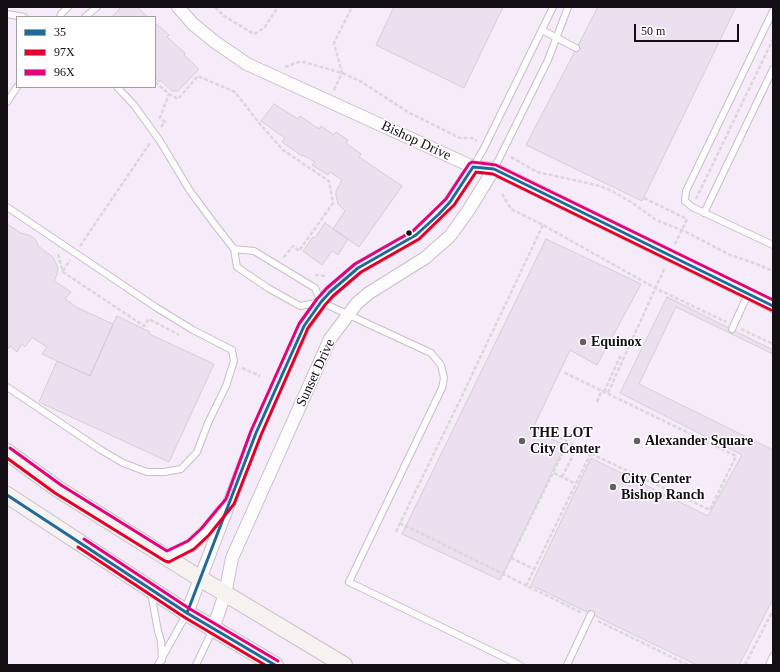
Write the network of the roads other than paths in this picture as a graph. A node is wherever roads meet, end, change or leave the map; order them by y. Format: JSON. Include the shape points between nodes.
{"nodes":[{"id":1,"x":68,"y":7,"type":"edge"},
{"id":2,"x":96,"y":7,"type":"edge"},
{"id":3,"x":178,"y":7,"type":"edge"},
{"id":4,"x":553,"y":7,"type":"edge"},
{"id":5,"x":568,"y":7,"type":"edge"},
{"id":6,"x":773,"y":11,"type":"edge"},
{"id":7,"x":7,"y":14,"type":"edge"},
{"id":8,"x":18,"y":16,"type":"edge"},
{"id":9,"x":60,"y":16,"type":"edge"},
{"id":10,"x":86,"y":16,"type":"edge"},
{"id":11,"x":542,"y":30,"type":"junction"},
{"id":12,"x":556,"y":37,"type":"junction"},
{"id":13,"x":576,"y":48,"type":"dead end"},
{"id":14,"x":773,"y":69,"type":"edge"},
{"id":15,"x":16,"y":88,"type":"edge"},
{"id":16,"x":118,"y":88,"type":"edge"},
{"id":17,"x":7,"y":102,"type":"edge"},
{"id":18,"x":473,"y":167,"type":"junction"},
{"id":19,"x":494,"y":169,"type":"junction"},
{"id":20,"x":7,"y":207,"type":"edge"},
{"id":21,"x":704,"y":213,"type":"junction"},
{"id":22,"x":773,"y":245,"type":"edge"},
{"id":23,"x":234,"y":249,"type":"junction"},
{"id":24,"x":748,"y":294,"type":"junction"},
{"id":25,"x":321,"y":302,"type":"junction"},
{"id":26,"x":773,"y":306,"type":"edge"},
{"id":27,"x":348,"y":314,"type":"junction"},
{"id":28,"x":733,"y":328,"type":"road end"},
{"id":29,"x":7,"y":387,"type":"edge"},
{"id":30,"x":7,"y":452,"type":"edge"},
{"id":31,"x":7,"y":495,"type":"edge"},
{"id":32,"x":230,"y":502,"type":"junction"},
{"id":33,"x":167,"y":557,"type":"junction"},
{"id":34,"x":201,"y":579,"type":"junction"},
{"id":35,"x":151,"y":589,"type":"junction"},
{"id":36,"x":225,"y":594,"type":"junction"},
{"id":37,"x":187,"y":613,"type":"junction"},
{"id":38,"x":591,"y":615,"type":"road end"},
{"id":39,"x":213,"y":629,"type":"junction"},
{"id":40,"x":773,"y":656,"type":"edge"},
{"id":41,"x":160,"y":662,"type":"edge"},
{"id":42,"x":196,"y":665,"type":"edge"},
{"id":43,"x":275,"y":665,"type":"edge"},
{"id":44,"x":344,"y":665,"type":"edge"},
{"id":45,"x":520,"y":665,"type":"edge"},
{"id":46,"x":567,"y":665,"type":"edge"},
{"id":47,"x":769,"y":665,"type":"edge"}],
"edges":[{"from":1,"to":9,"type":"lane"},
{"from":2,"to":10,"type":"lane"},
{"from":3,"to":18,"type":"street","name":"Bishop Drive","via":[[193,24],[247,64]]},
{"from":4,"to":11,"type":"lane"},
{"from":5,"to":12,"type":"lane"},
{"from":6,"to":21,"type":"lane","via":[[686,191],[685,201]]},
{"from":7,"to":8,"type":"lane"},
{"from":11,"to":12,"type":"lane"},
{"from":11,"to":18,"type":"lane"},
{"from":12,"to":13,"type":"lane"},
{"from":12,"to":19,"type":"lane","via":[[548,60]]},
{"from":14,"to":21,"type":"lane"},
{"from":15,"to":17,"type":"lane"},
{"from":16,"to":23,"type":"lane","via":[[134,105],[190,191]]},
{"from":18,"to":19,"type":"street","name":"Bishop Drive"},
{"from":18,"to":25,"type":"street","via":[[450,202],[416,235],[358,268]]},
{"from":19,"to":24,"type":"street","name":"Bishop Drive"},
{"from":19,"to":27,"type":"street","name":"Sunset Drive","via":[[450,236],[425,258],[369,293]]},
{"from":20,"to":29,"type":"lane","via":[[163,312],[232,350],[234,363],[197,452],[181,469],[164,472],[147,472],[123,463]]},
{"from":21,"to":22,"type":"lane"},
{"from":23,"to":25,"type":"lane","via":[[254,251],[315,288]]},
{"from":23,"to":25,"type":"lane","via":[[237,267],[268,288],[300,306]]},
{"from":24,"to":26,"type":"street","name":"Bishop Drive"},
{"from":24,"to":28,"type":"lane"},
{"from":25,"to":27,"type":"lane"},
{"from":25,"to":32,"type":"street","via":[[304,326],[256,433]]},
{"from":27,"to":36,"type":"street","name":"Sunset Drive","via":[[330,339],[232,558]]},
{"from":27,"to":45,"type":"lane","via":[[431,353],[440,365],[444,378],[439,395],[349,582]]},
{"from":30,"to":33,"type":"main road","via":[[58,489]]},
{"from":31,"to":35,"type":"main road"},
{"from":32,"to":33,"type":"street","via":[[191,545]]},
{"from":32,"to":34,"type":"street"},
{"from":33,"to":34,"type":"main road"},
{"from":34,"to":36,"type":"main road"},
{"from":34,"to":37,"type":"street"},
{"from":35,"to":37,"type":"main road"},
{"from":35,"to":41,"type":"lane","via":[[162,642]]},
{"from":36,"to":39,"type":"street","name":"Sunset Drive"},
{"from":36,"to":44,"type":"main road"},
{"from":37,"to":39,"type":"main road"},
{"from":37,"to":41,"type":"lane"},
{"from":38,"to":46,"type":"lane"},
{"from":39,"to":42,"type":"lane"},
{"from":39,"to":43,"type":"main road"},
{"from":40,"to":47,"type":"lane"}]}
